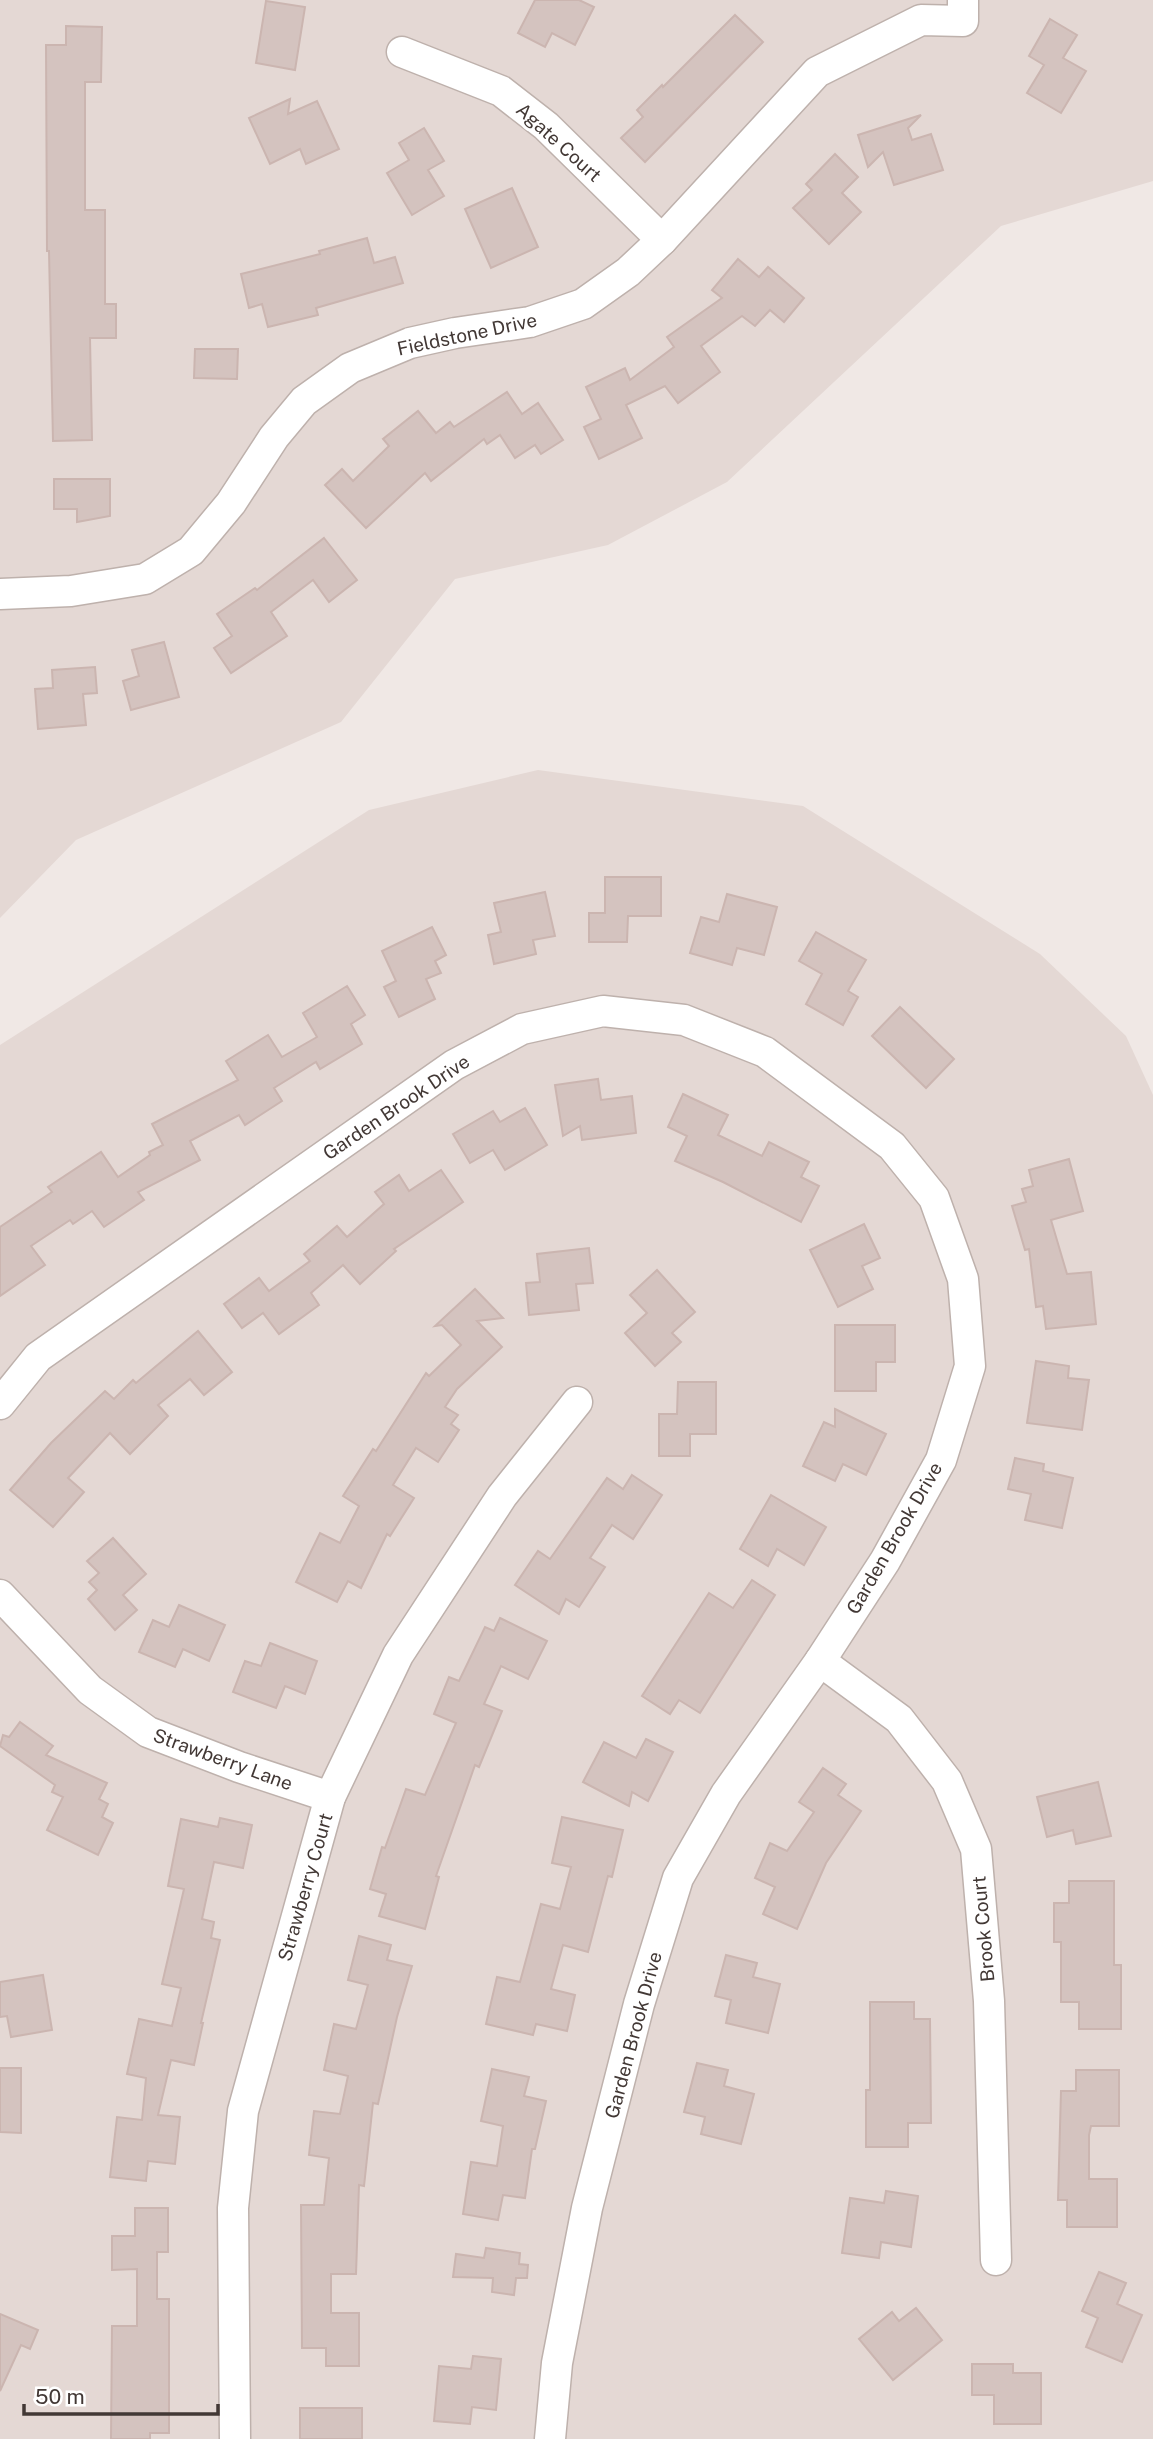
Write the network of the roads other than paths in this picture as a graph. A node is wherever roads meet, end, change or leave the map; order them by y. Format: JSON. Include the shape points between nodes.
{"nodes":[{"id":1,"x":963,"y":11,"type":"edge"},
{"id":2,"x":401,"y":52,"type":"dead end"},
{"id":3,"x":662,"y":240,"type":"junction"},
{"id":4,"x":0,"y":594,"type":"edge"},
{"id":5,"x":577,"y":1402,"type":"dead end"},
{"id":6,"x":0,"y":1404,"type":"edge"},
{"id":7,"x":0,"y":1595,"type":"edge"},
{"id":8,"x":820,"y":1661,"type":"junction"},
{"id":9,"x":330,"y":1797,"type":"junction"},
{"id":10,"x":996,"y":2260,"type":"dead end"},
{"id":11,"x":235,"y":2439,"type":"edge"},
{"id":12,"x":550,"y":2439,"type":"edge"}],
"edges":[{"from":1,"to":3,"type":"street","name":"Fieldstone Drive","via":[[921,20],[817,72]]},
{"from":2,"to":3,"type":"street","name":"Agate Court","via":[[501,91],[547,126]]},
{"from":3,"to":4,"type":"street","name":"Fieldstone Drive","via":[[583,304],[530,322],[410,343],[350,368],[304,401],[191,551],[145,579],[71,591]]},
{"from":5,"to":9,"type":"street","name":"Strawberry Court","via":[[502,1496],[398,1654]]},
{"from":6,"to":8,"type":"street","name":"Garden Brook Drive","via":[[38,1357],[454,1065],[522,1030],[603,1010],[684,1020],[765,1052],[892,1146],[934,1198],[963,1279],[970,1366],[941,1460],[886,1560]]},
{"from":7,"to":9,"type":"street","name":"Strawberry Lane","via":[[90,1690],[148,1732]]},
{"from":8,"to":10,"type":"street","name":"Brook Court","via":[[898,1719],[947,1781],[976,1849],[989,2001]]},
{"from":8,"to":12,"type":"street","name":"Garden Brook Drive","via":[[726,1794],[678,1878],[639,2004],[587,2208],[557,2363]]},
{"from":9,"to":11,"type":"street","name":"Strawberry Court","via":[[243,2110],[233,2208]]}]}
